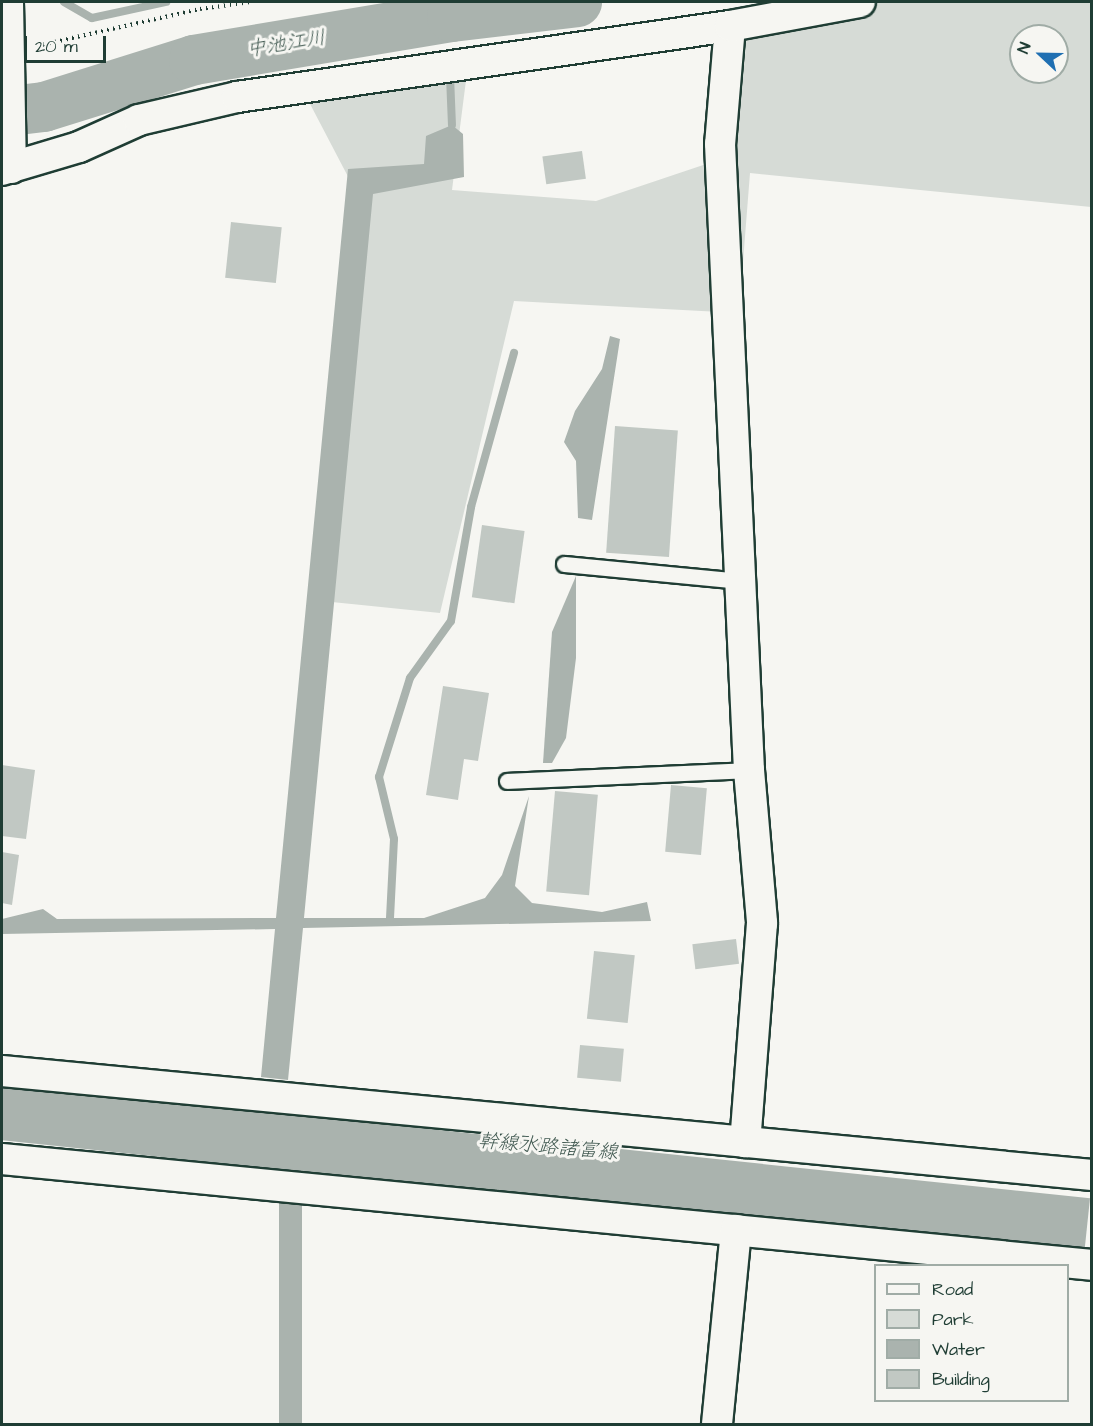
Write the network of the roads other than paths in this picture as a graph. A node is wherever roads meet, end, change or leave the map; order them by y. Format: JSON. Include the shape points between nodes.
{"nodes":[{"id":1,"x":8,"y":2,"type":"edge"},
{"id":2,"x":860,"y":2,"type":"edge"},
{"id":3,"x":730,"y":26,"type":"junction"},
{"id":4,"x":6,"y":169,"type":"edge"},
{"id":5,"x":564,"y":564,"type":"dead end"},
{"id":6,"x":741,"y":581,"type":"junction"},
{"id":7,"x":749,"y":770,"type":"junction"},
{"id":8,"x":507,"y":781,"type":"dead end"},
{"id":9,"x":2,"y":1071,"type":"edge"},
{"id":10,"x":745,"y":1142,"type":"junction"},
{"id":11,"x":2,"y":1159,"type":"edge"},
{"id":12,"x":1092,"y":1175,"type":"edge"},
{"id":13,"x":736,"y":1230,"type":"junction"},
{"id":14,"x":1092,"y":1265,"type":"edge"},
{"id":15,"x":717,"y":1425,"type":"edge"}],
"edges":[{"from":1,"to":4,"type":"street","via":[[11,52]]},
{"from":2,"to":3,"type":"street"},
{"from":3,"to":4,"type":"street","via":[[237,97],[139,120],[80,147]]},
{"from":3,"to":6,"type":"street","via":[[720,144]]},
{"from":5,"to":6,"type":"lane"},
{"from":6,"to":7,"type":"street"},
{"from":7,"to":8,"type":"lane"},
{"from":7,"to":10,"type":"street","via":[[762,923]]},
{"from":9,"to":10,"type":"street"},
{"from":10,"to":12,"type":"street"},
{"from":11,"to":13,"type":"street"},
{"from":13,"to":14,"type":"street"},
{"from":13,"to":15,"type":"street"}]}
